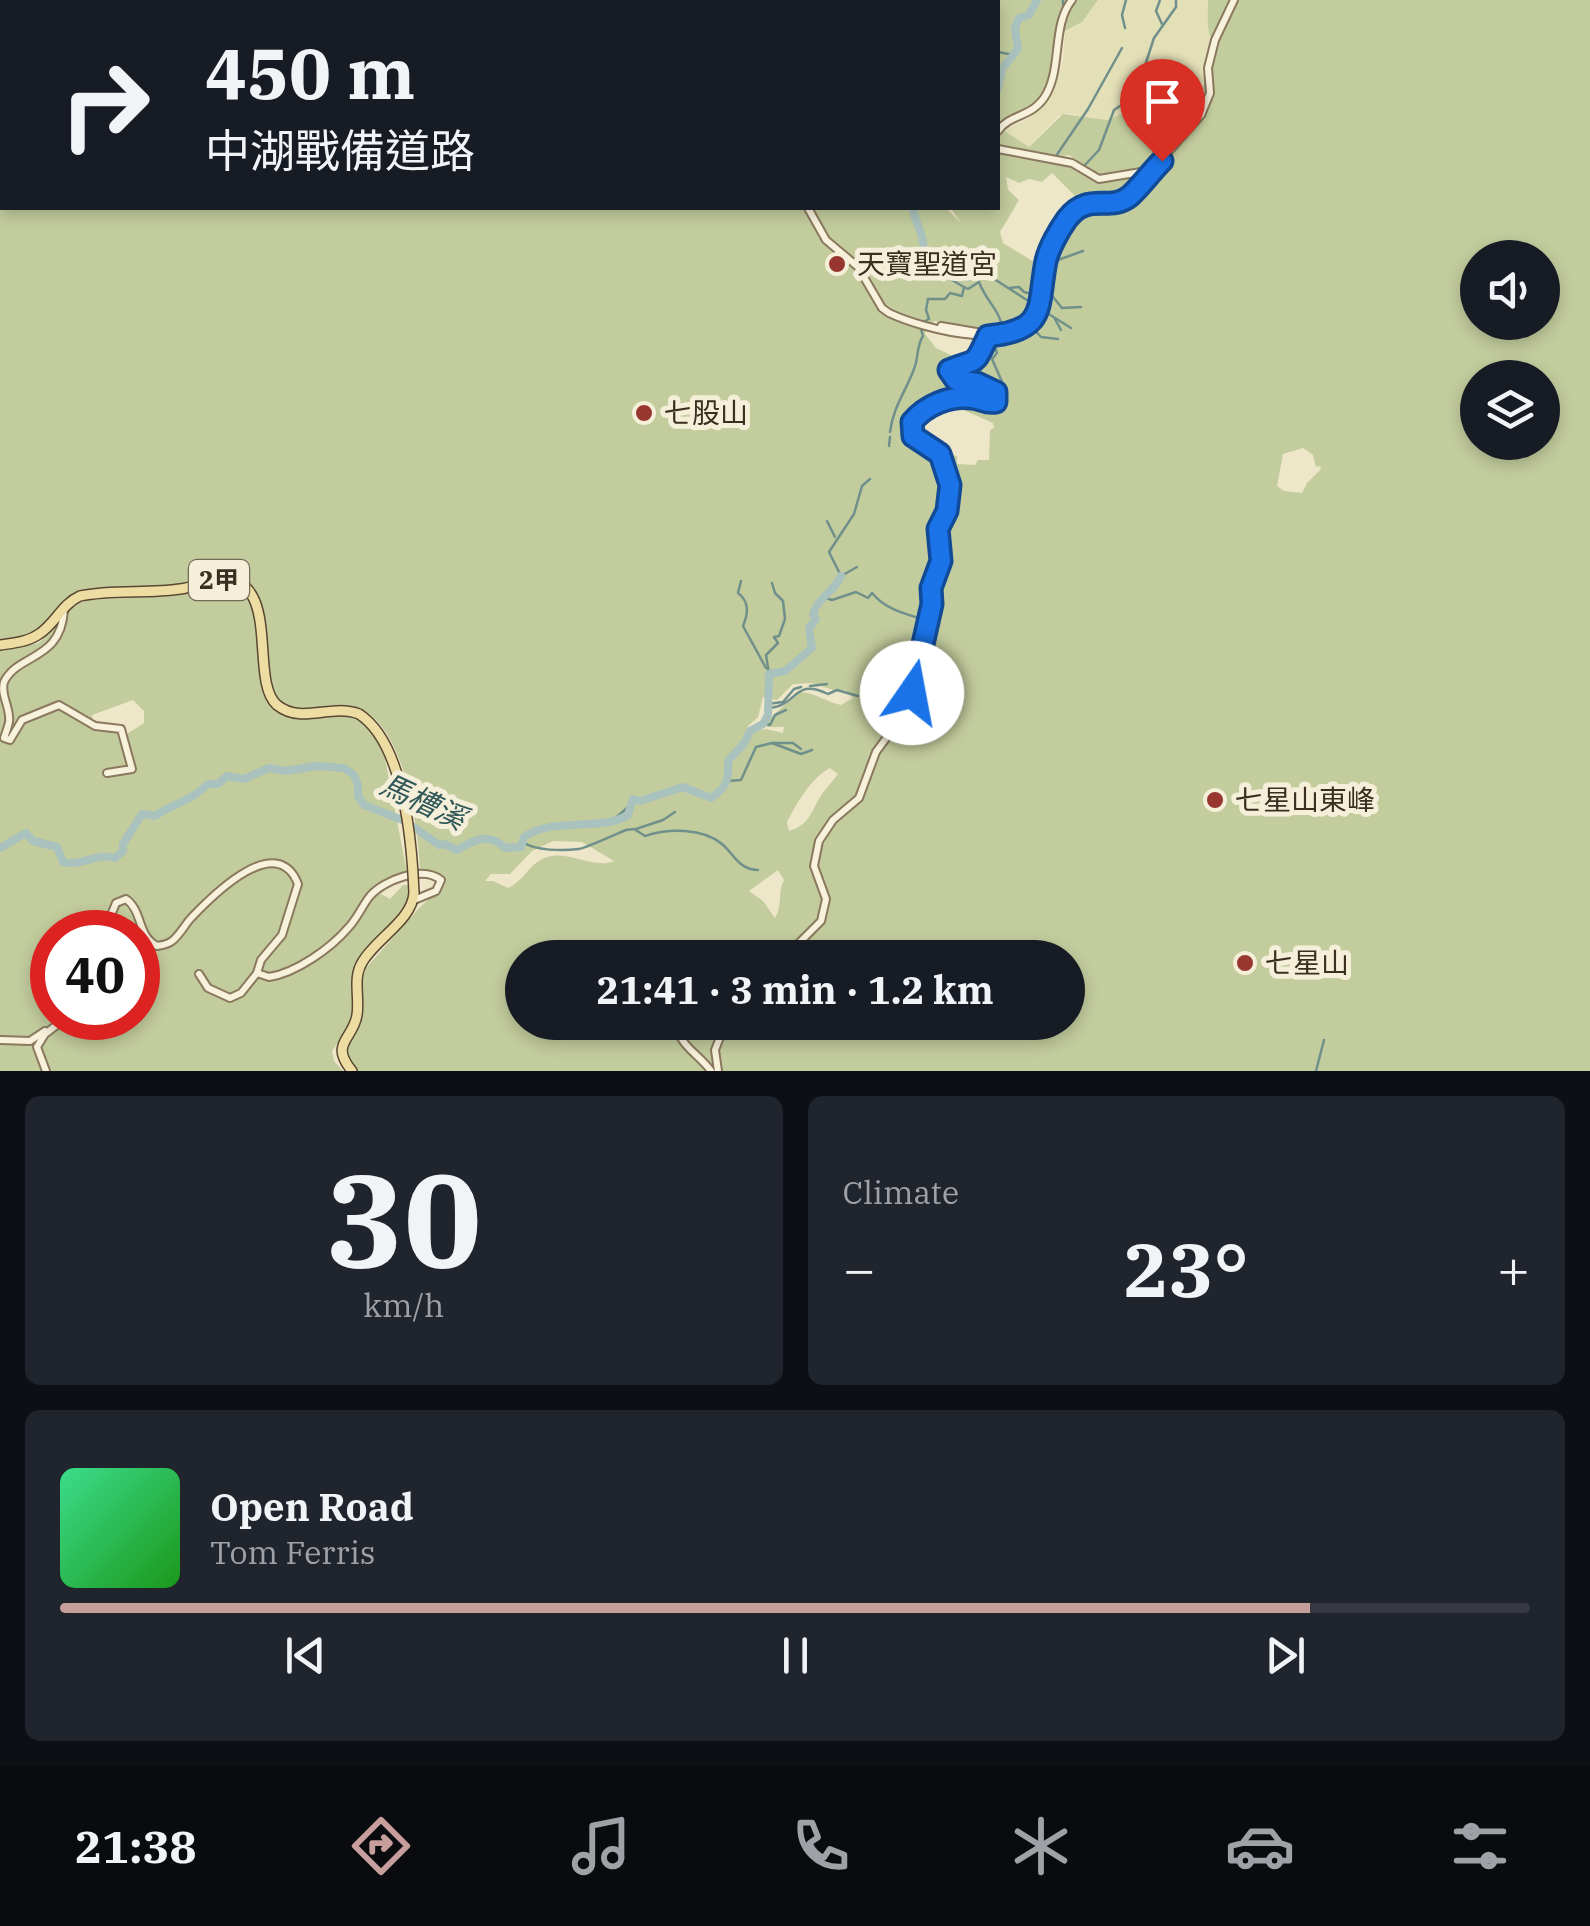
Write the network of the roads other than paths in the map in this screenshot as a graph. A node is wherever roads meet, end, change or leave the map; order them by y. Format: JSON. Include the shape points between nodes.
{"nodes":[{"id":1,"x":1072,"y":0,"type":"edge"},
{"id":2,"x":1234,"y":0,"type":"edge"},
{"id":3,"x":1000,"y":128,"type":"edge"},
{"id":4,"x":1000,"y":148,"type":"edge"},
{"id":5,"x":1147,"y":176,"type":"junction"},
{"id":6,"x":809,"y":210,"type":"edge"},
{"id":7,"x":941,"y":327,"type":"junction"},
{"id":8,"x":988,"y":336,"type":"junction"},
{"id":9,"x":64,"y":608,"type":"junction"},
{"id":10,"x":0,"y":645,"type":"edge"},
{"id":11,"x":108,"y":773,"type":"dead end"},
{"id":12,"x":414,"y":897,"type":"junction"},
{"id":13,"x":113,"y":910,"type":"edge"},
{"id":14,"x":135,"y":910,"type":"edge"},
{"id":15,"x":804,"y":940,"type":"edge"},
{"id":16,"x":160,"y":945,"type":"edge"},
{"id":17,"x":257,"y":973,"type":"junction"},
{"id":18,"x":199,"y":974,"type":"dead end"},
{"id":19,"x":0,"y":1040,"type":"edge"},
{"id":20,"x":32,"y":1040,"type":"edge"},
{"id":21,"x":42,"y":1040,"type":"edge"},
{"id":22,"x":683,"y":1040,"type":"edge"},
{"id":23,"x":719,"y":1040,"type":"edge"},
{"id":24,"x":46,"y":1071,"type":"edge"},
{"id":25,"x":352,"y":1071,"type":"edge"},
{"id":26,"x":714,"y":1071,"type":"edge"}],
"edges":[{"from":1,"to":3,"type":"street","via":[[1046,97]]},
{"from":2,"to":5,"type":"street","via":[[1214,40],[1207,104]]},
{"from":4,"to":5,"type":"street","via":[[1072,164],[1098,179]]},
{"from":5,"to":8,"type":"street","via":[[1129,196],[1086,202],[1068,217],[1047,259],[1041,307],[1014,331]]},
{"from":6,"to":7,"type":"street","via":[[826,240],[858,267],[882,308],[908,322]]},
{"from":7,"to":8,"type":"street"},
{"from":7,"to":8,"type":"street"},
{"from":8,"to":15,"type":"street","via":[[976,361],[948,372],[996,392],[996,402],[968,398],[927,406],[910,426],[920,443],[940,454],[950,485],[938,529],[941,561],[910,701],[868,766],[858,798],[819,841],[814,866],[826,908]]},
{"from":9,"to":10,"type":"main road","number":"2甲","via":[[40,634]]},
{"from":9,"to":11,"type":"street","via":[[48,648],[4,681],[10,721],[4,738],[10,740],[22,720],[58,705],[95,726],[120,729],[132,770]]},
{"from":9,"to":12,"type":"main road","number":"2甲","bridge":true,"via":[[89,594],[183,589],[216,579],[230,580],[250,595],[261,618],[263,680],[275,703],[302,714],[359,714],[380,732],[410,830]]},
{"from":12,"to":17,"type":"street","via":[[436,890],[441,880],[418,874],[383,886],[347,930],[306,961],[277,976]]},
{"from":12,"to":25,"type":"main road","via":[[359,970],[357,1014],[342,1046]]},
{"from":13,"to":14,"type":"street","via":[[126,899]]},
{"from":16,"to":17,"type":"street","via":[[243,873],[274,862],[298,884],[282,935]]},
{"from":17,"to":18,"type":"street","via":[[230,998],[208,988]]},
{"from":19,"to":20,"type":"street"},
{"from":21,"to":24,"type":"street","via":[[36,1047]]},
{"from":22,"to":26,"type":"street"},
{"from":23,"to":26,"type":"street"}]}
